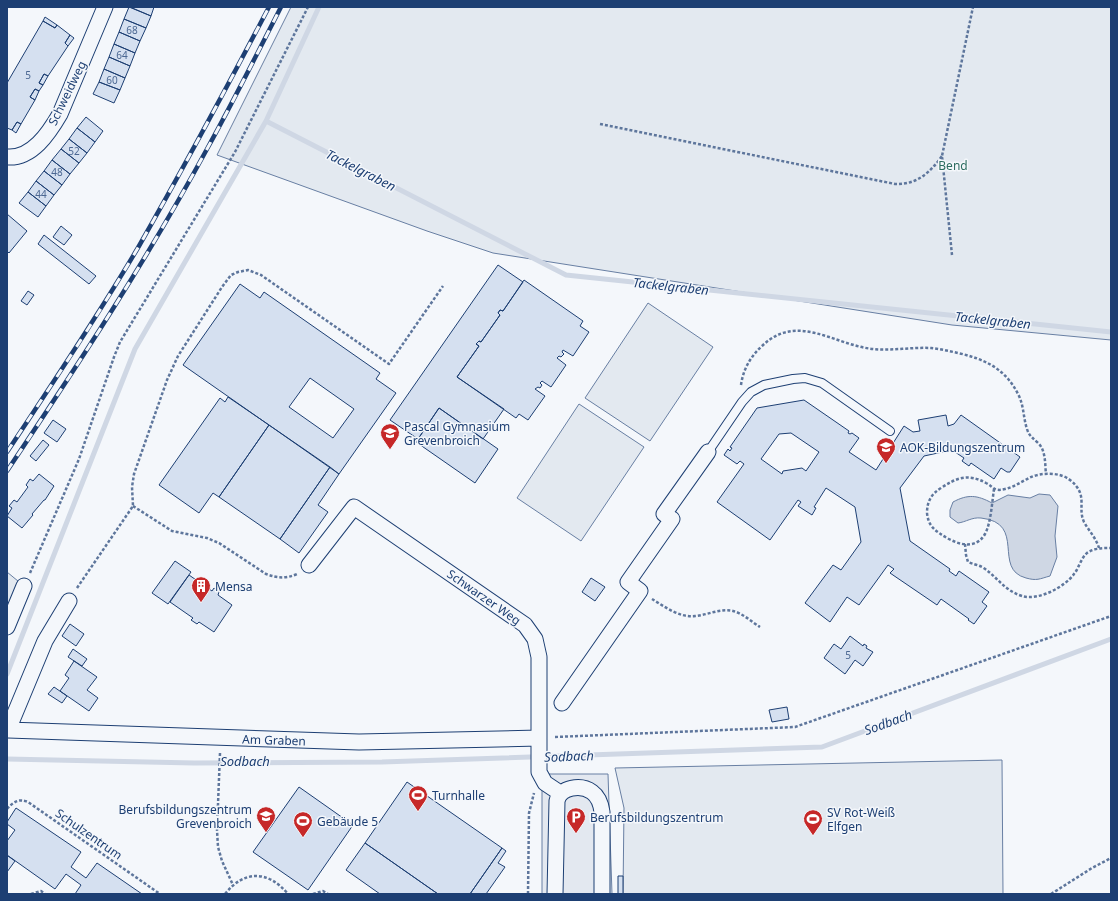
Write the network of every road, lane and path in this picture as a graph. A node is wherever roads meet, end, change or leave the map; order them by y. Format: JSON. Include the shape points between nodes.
{"nodes":[{"id":1,"x":105,"y":7,"type":"edge"},
{"id":2,"x":308,"y":7,"type":"edge"},
{"id":3,"x":973,"y":7,"type":"edge"},
{"id":4,"x":600,"y":124,"type":"dead end"},
{"id":5,"x":942,"y":156,"type":"junction"},
{"id":6,"x":7,"y":157,"type":"edge"},
{"id":7,"x":952,"y":255,"type":"dead end"},
{"id":8,"x":443,"y":286,"type":"dead end"},
{"id":9,"x":742,"y":402,"type":"junction"},
{"id":10,"x":890,"y":430,"type":"dead end"},
{"id":11,"x":708,"y":452,"type":"joint"},
{"id":12,"x":1046,"y":474,"type":"junction"},
{"id":13,"x":994,"y":490,"type":"junction"},
{"id":14,"x":134,"y":506,"type":"junction"},
{"id":15,"x":965,"y":544,"type":"junction"},
{"id":16,"x":1099,"y":548,"type":"junction"},
{"id":17,"x":1111,"y":548,"type":"edge"},
{"id":18,"x":309,"y":565,"type":"joint"},
{"id":19,"x":24,"y":586,"type":"joint"},
{"id":20,"x":640,"y":591,"type":"junction"},
{"id":21,"x":69,"y":601,"type":"joint"},
{"id":22,"x":1111,"y":616,"type":"edge"},
{"id":23,"x":7,"y":626,"type":"edge"},
{"id":24,"x":760,"y":627,"type":"dead end"},
{"id":25,"x":562,"y":704,"type":"dead end"},
{"id":26,"x":8,"y":730,"type":"edge"},
{"id":27,"x":539,"y":738,"type":"junction"},
{"id":28,"x":220,"y":748,"type":"dead end"},
{"id":29,"x":539,"y":772,"type":"junction"},
{"id":30,"x":560,"y":793,"type":"junction"},
{"id":31,"x":7,"y":809,"type":"edge"},
{"id":32,"x":1111,"y":858,"type":"edge"},
{"id":33,"x":233,"y":885,"type":"junction"},
{"id":34,"x":31,"y":894,"type":"edge"},
{"id":35,"x":45,"y":894,"type":"edge"},
{"id":36,"x":160,"y":894,"type":"edge"},
{"id":37,"x":225,"y":894,"type":"edge"},
{"id":38,"x":288,"y":894,"type":"edge"},
{"id":39,"x":313,"y":894,"type":"edge"},
{"id":40,"x":328,"y":894,"type":"edge"},
{"id":41,"x":528,"y":894,"type":"edge"},
{"id":42,"x":555,"y":894,"type":"edge"},
{"id":43,"x":602,"y":894,"type":"edge"},
{"id":44,"x":1051,"y":894,"type":"edge"}],
"edges":[{"from":1,"to":6,"type":"street","name":"Schweidweg","via":[[54,124],[29,152]]},
{"from":2,"to":19,"type":"path","via":[[232,156],[120,342],[79,459]]},
{"from":3,"to":5,"type":"path"},
{"from":4,"to":5,"type":"path","via":[[895,184],[917,180],[933,168]]},
{"from":5,"to":7,"type":"path"},
{"from":8,"to":14,"type":"path","via":[[389,364],[260,275],[248,270],[231,276],[185,344],[167,380],[134,474]]},
{"from":9,"to":10,"type":"lane","via":[[751,392],[764,386],[793,379],[812,379],[827,386]]},
{"from":9,"to":11,"type":"lane"},
{"from":9,"to":12,"type":"path","via":[[741,385],[746,367],[766,342],[774,335],[784,332],[802,331],[872,349],[930,348],[968,355],[994,365],[1012,383],[1022,404],[1027,430],[1041,447]]},
{"from":11,"to":20,"type":"street","via":[[664,514],[672,520],[628,582]]},
{"from":12,"to":13,"type":"path","via":[[1003,490]]},
{"from":12,"to":16,"type":"path","via":[[1065,477],[1077,487],[1082,497],[1084,521]]},
{"from":13,"to":15,"type":"path","via":[[985,534],[974,543]]},
{"from":13,"to":15,"type":"path","via":[[979,480],[960,478],[953,480],[930,498],[927,511],[930,525],[951,541]]},
{"from":14,"to":18,"type":"path","via":[[172,531],[219,543],[266,574],[282,578],[293,576]]},
{"from":14,"to":21,"type":"path"},
{"from":15,"to":16,"type":"path","via":[[968,562],[983,568],[1006,588],[1032,598],[1044,595],[1068,580],[1086,554]]},
{"from":16,"to":17,"type":"path"},
{"from":18,"to":27,"type":"street","name":"Schwarzer Weg","via":[[354,507],[521,622],[532,634],[538,651]]},
{"from":19,"to":23,"type":"street"},
{"from":20,"to":24,"type":"path","via":[[681,614],[695,616],[732,611]]},
{"from":20,"to":25,"type":"street"},
{"from":21,"to":26,"type":"street","name":"Am Graben","via":[[45,640]]},
{"from":22,"to":27,"type":"path","via":[[795,727]]},
{"from":26,"to":27,"type":"street","name":"Am Graben","via":[[359,742]]},
{"from":27,"to":29,"type":"street","name":"Schwarzer Weg"},
{"from":28,"to":33,"type":"path","via":[[218,847]]},
{"from":29,"to":30,"type":"street","via":[[545,783]]},
{"from":29,"to":41,"type":"path","via":[[529,814]]},
{"from":30,"to":42,"type":"street","via":[[556,810]]},
{"from":30,"to":43,"type":"street","via":[[568,788],[584,789],[592,792],[600,802]]},
{"from":31,"to":36,"type":"path","name":"Schulzentrum","via":[[17,801],[28,802]]},
{"from":32,"to":44,"type":"path"},
{"from":33,"to":37,"type":"path"},
{"from":33,"to":38,"type":"path","via":[[248,876],[261,876],[278,884]]},
{"from":34,"to":35,"type":"path","via":[[41,891]]},
{"from":39,"to":40,"type":"path","via":[[323,891]]}]}
